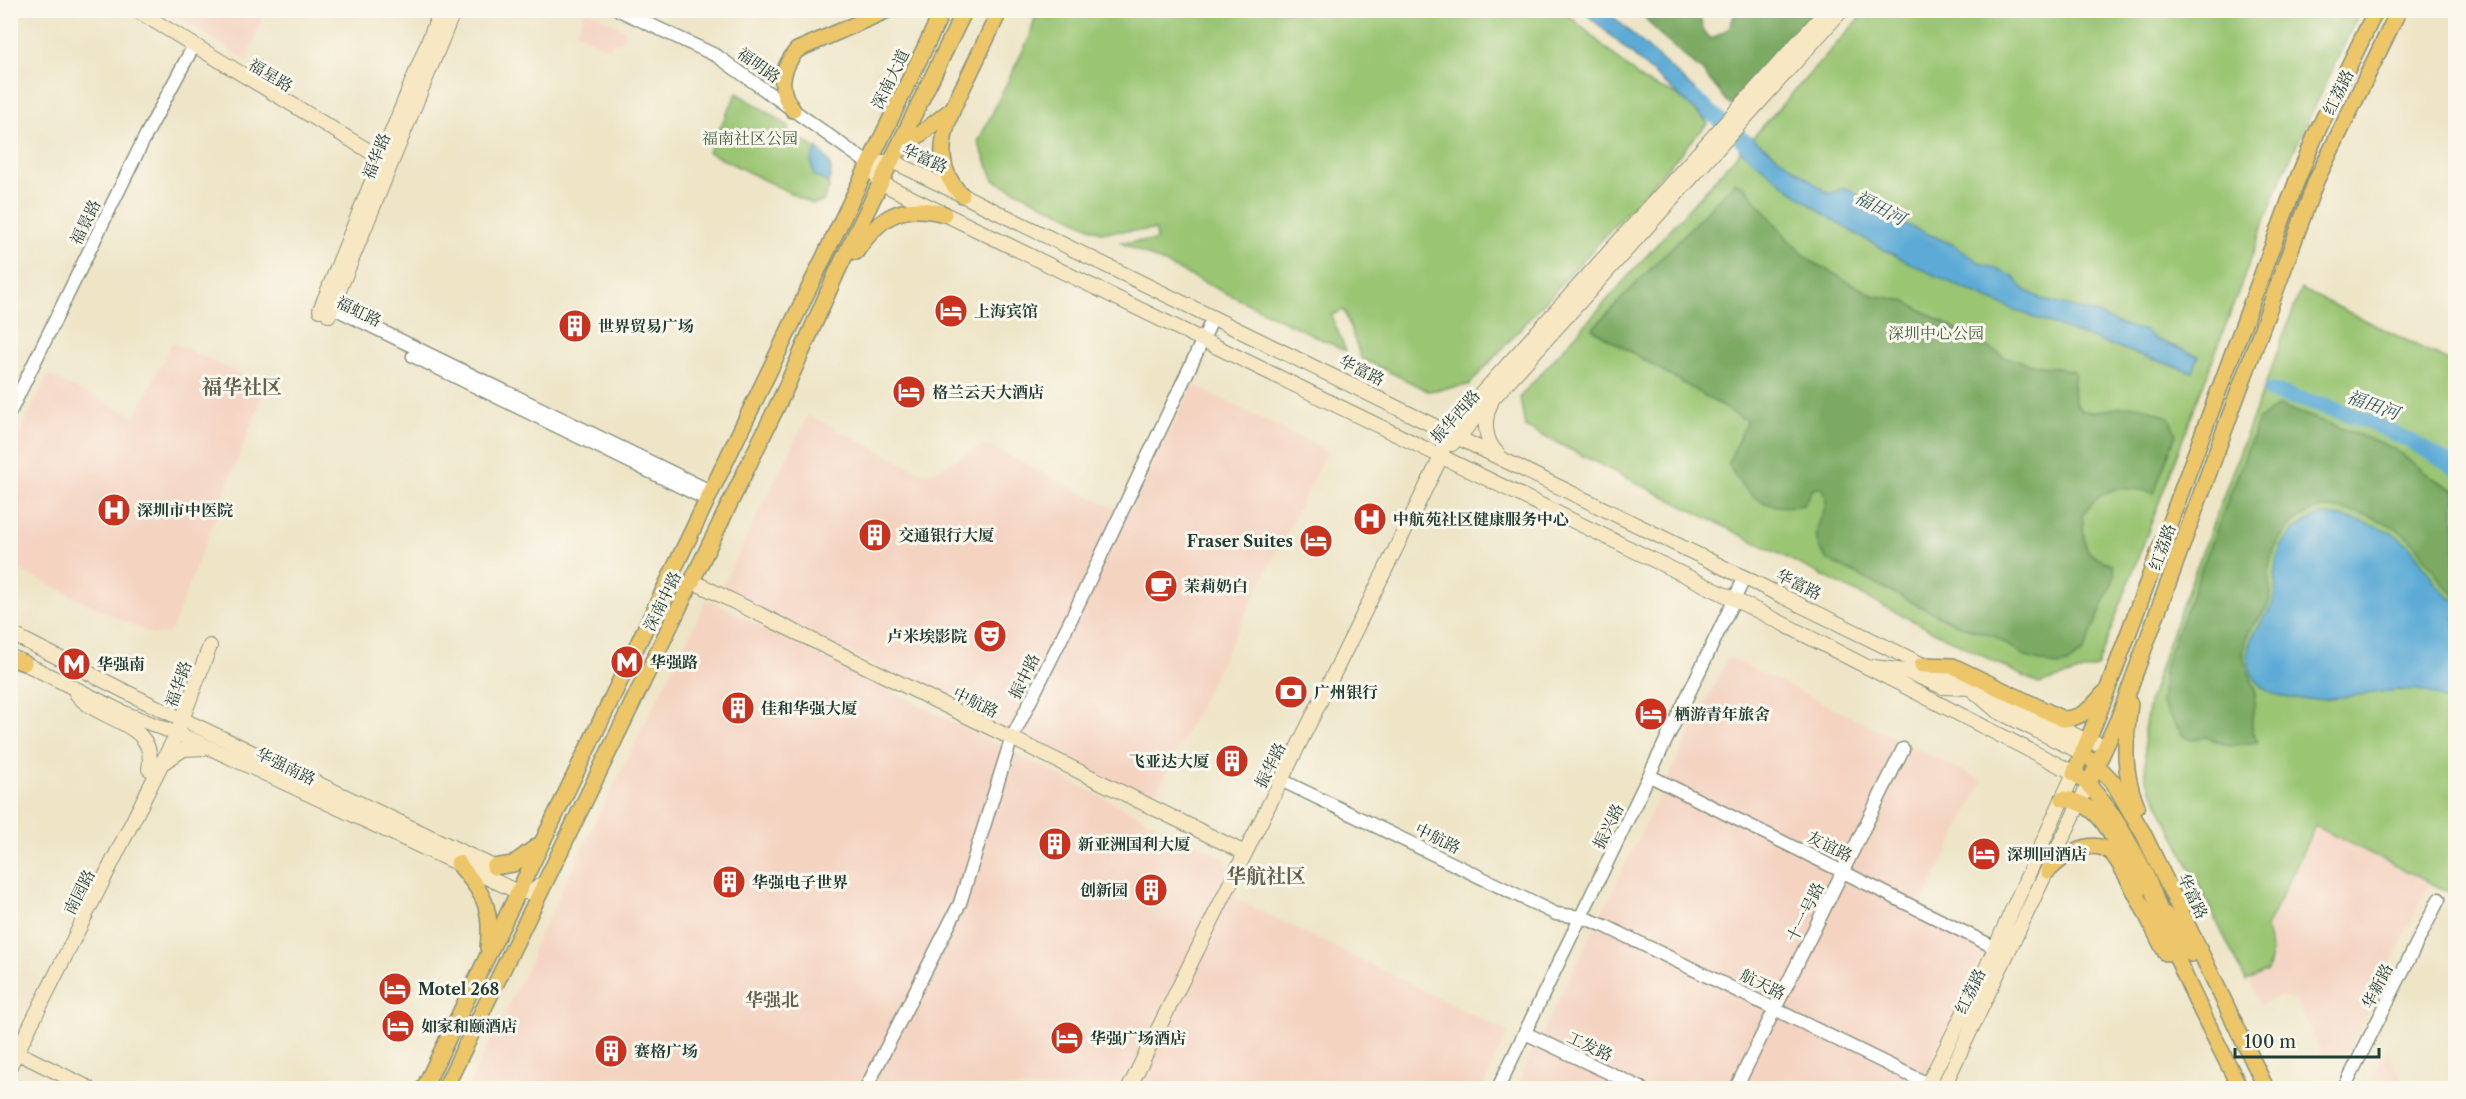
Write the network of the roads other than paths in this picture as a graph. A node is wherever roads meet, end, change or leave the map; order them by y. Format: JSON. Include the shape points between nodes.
{"nodes":[{"id":1,"x":136,"y":10,"type":"edge"},
{"id":2,"x":441,"y":10,"type":"edge"},
{"id":3,"x":454,"y":10,"type":"edge"},
{"id":4,"x":619,"y":10,"type":"edge"},
{"id":5,"x":888,"y":10,"type":"edge"},
{"id":6,"x":943,"y":10,"type":"edge"},
{"id":7,"x":965,"y":10,"type":"edge"},
{"id":8,"x":1000,"y":10,"type":"edge"},
{"id":9,"x":1827,"y":10,"type":"edge"},
{"id":10,"x":1842,"y":10,"type":"edge"},
{"id":11,"x":2376,"y":10,"type":"edge"},
{"id":12,"x":2399,"y":10,"type":"edge"},
{"id":13,"x":193,"y":47,"type":"junction"},
{"id":14,"x":1749,"y":106,"type":"junction"},
{"id":15,"x":953,"y":108,"type":"junction"},
{"id":16,"x":793,"y":110,"type":"junction"},
{"id":17,"x":1711,"y":149,"type":"junction"},
{"id":18,"x":892,"y":160,"type":"junction"},
{"id":19,"x":386,"y":161,"type":"junction"},
{"id":20,"x":869,"y":164,"type":"junction"},
{"id":21,"x":881,"y":183,"type":"junction"},
{"id":22,"x":962,"y":195,"type":"junction"},
{"id":23,"x":944,"y":214,"type":"junction"},
{"id":24,"x":837,"y":272,"type":"junction"},
{"id":25,"x":327,"y":311,"type":"joint"},
{"id":26,"x":1214,"y":318,"type":"junction"},
{"id":27,"x":1203,"y":340,"type":"junction"},
{"id":28,"x":1492,"y":398,"type":"junction"},
{"id":29,"x":10,"y":412,"type":"edge"},
{"id":30,"x":1452,"y":434,"type":"junction"},
{"id":31,"x":1441,"y":457,"type":"junction"},
{"id":32,"x":1503,"y":459,"type":"junction"},
{"id":33,"x":710,"y":496,"type":"junction"},
{"id":34,"x":1745,"y":577,"type":"junction"},
{"id":35,"x":692,"y":581,"type":"junction"},
{"id":36,"x":1734,"y":600,"type":"junction"},
{"id":37,"x":10,"y":633,"type":"edge"},
{"id":38,"x":210,"y":646,"type":"dead end"},
{"id":39,"x":15,"y":659,"type":"edge"},
{"id":40,"x":1922,"y":665,"type":"junction"},
{"id":41,"x":1866,"y":667,"type":"junction"},
{"id":42,"x":2134,"y":675,"type":"junction"},
{"id":43,"x":71,"y":687,"type":"junction"},
{"id":44,"x":2109,"y":687,"type":"junction"},
{"id":45,"x":1970,"y":688,"type":"junction"},
{"id":46,"x":146,"y":702,"type":"junction"},
{"id":47,"x":138,"y":718,"type":"junction"},
{"id":48,"x":183,"y":718,"type":"junction"},
{"id":49,"x":173,"y":732,"type":"junction"},
{"id":50,"x":1011,"y":740,"type":"junction"},
{"id":51,"x":2106,"y":745,"type":"junction"},
{"id":52,"x":2085,"y":747,"type":"junction"},
{"id":53,"x":1903,"y":749,"type":"dead end"},
{"id":54,"x":215,"y":750,"type":"junction"},
{"id":55,"x":2098,"y":764,"type":"junction"},
{"id":56,"x":155,"y":767,"type":"junction"},
{"id":57,"x":2074,"y":773,"type":"junction"},
{"id":58,"x":1650,"y":776,"type":"junction"},
{"id":59,"x":1281,"y":780,"type":"junction"},
{"id":60,"x":2088,"y":784,"type":"junction"},
{"id":61,"x":2063,"y":799,"type":"junction"},
{"id":62,"x":2080,"y":802,"type":"junction"},
{"id":63,"x":2143,"y":833,"type":"junction"},
{"id":64,"x":544,"y":840,"type":"junction"},
{"id":65,"x":1245,"y":853,"type":"junction"},
{"id":66,"x":458,"y":863,"type":"junction"},
{"id":67,"x":494,"y":867,"type":"joint"},
{"id":68,"x":1843,"y":871,"type":"junction"},
{"id":69,"x":2048,"y":871,"type":"junction"},
{"id":70,"x":546,"y":881,"type":"junction"},
{"id":71,"x":518,"y":892,"type":"junction"},
{"id":72,"x":2439,"y":899,"type":"dead end"},
{"id":73,"x":2159,"y":907,"type":"junction"},
{"id":74,"x":1582,"y":917,"type":"junction"},
{"id":75,"x":1994,"y":947,"type":"junction"},
{"id":76,"x":487,"y":957,"type":"junction"},
{"id":77,"x":2218,"y":990,"type":"junction"},
{"id":78,"x":2193,"y":993,"type":"junction"},
{"id":79,"x":1776,"y":1008,"type":"junction"},
{"id":80,"x":1525,"y":1033,"type":"junction"},
{"id":81,"x":13,"y":1050,"type":"edge"},
{"id":82,"x":10,"y":1066,"type":"edge"},
{"id":83,"x":1927,"y":1086,"type":"edge"},
{"id":84,"x":89,"y":1089,"type":"edge"},
{"id":85,"x":424,"y":1089,"type":"edge"},
{"id":86,"x":445,"y":1089,"type":"edge"},
{"id":87,"x":866,"y":1089,"type":"edge"},
{"id":88,"x":1129,"y":1089,"type":"edge"},
{"id":89,"x":1498,"y":1089,"type":"edge"},
{"id":90,"x":1641,"y":1089,"type":"edge"},
{"id":91,"x":1736,"y":1089,"type":"edge"},
{"id":92,"x":1943,"y":1089,"type":"edge"},
{"id":93,"x":2240,"y":1089,"type":"edge"},
{"id":94,"x":2266,"y":1089,"type":"edge"},
{"id":95,"x":2344,"y":1089,"type":"edge"}],
"edges":[{"from":1,"to":13,"type":"main road","name":"福星路"},
{"from":2,"to":19,"type":"main road","name":"福华路"},
{"from":3,"to":19,"type":"main road","name":"福华路"},
{"from":4,"to":16,"type":"street","name":"福明路","via":[[709,52]]},
{"from":5,"to":16,"type":"main road","via":[[797,50],[782,79],[784,95]]},
{"from":6,"to":20,"type":"main road","name":"深南大道"},
{"from":7,"to":18,"type":"main road"},
{"from":8,"to":15,"type":"main road"},
{"from":9,"to":14,"type":"main road","name":"振华西路"},
{"from":10,"to":14,"type":"main road","name":"振华西路"},
{"from":11,"to":44,"type":"main road","name":"红荔路","via":[[2302,166]]},
{"from":12,"to":42,"type":"main road","name":"红荔路","via":[[2316,182]]},
{"from":13,"to":19,"type":"main road","name":"福星路"},
{"from":13,"to":29,"type":"street","name":"福景路"},
{"from":14,"to":17,"type":"main road","name":"振华西路"},
{"from":15,"to":18,"type":"main road","via":[[908,142]]},
{"from":15,"to":22,"type":"main road","via":[[942,152],[946,173]]},
{"from":16,"to":20,"type":"street","name":"福明路"},
{"from":17,"to":28,"type":"main road","name":"振华西路"},
{"from":17,"to":30,"type":"main road","name":"振华西路"},
{"from":18,"to":20,"type":"main road","name":"华富路"},
{"from":18,"to":21,"type":"main road","name":"深南中路"},
{"from":18,"to":22,"type":"main road","name":"华富路"},
{"from":19,"to":25,"type":"main road","name":"福华路"},
{"from":20,"to":21,"type":"main road"},
{"from":20,"to":33,"type":"main road","name":"深南中路"},
{"from":21,"to":23,"type":"main road","name":"华富路"},
{"from":21,"to":24,"type":"main road","name":"深南中路"},
{"from":22,"to":26,"type":"main road","name":"华富路"},
{"from":23,"to":24,"type":"main road","via":[[912,210],[888,217],[874,227]]},
{"from":23,"to":27,"type":"main road","name":"华富路"},
{"from":24,"to":35,"type":"main road","name":"深南中路"},
{"from":25,"to":33,"type":"street","name":"福虹路"},
{"from":26,"to":27,"type":"street","name":"振中路"},
{"from":26,"to":30,"type":"main road","name":"华富路"},
{"from":27,"to":31,"type":"main road","name":"华富路"},
{"from":27,"to":50,"type":"street","name":"振中路"},
{"from":28,"to":30,"type":"main road","name":"振华西路"},
{"from":28,"to":32,"type":"main road","via":[[1486,433]]},
{"from":30,"to":31,"type":"main road","name":"振华西路"},
{"from":30,"to":32,"type":"main road","name":"华富路"},
{"from":31,"to":36,"type":"main road","name":"华富路"},
{"from":31,"to":59,"type":"main road","name":"振华路"},
{"from":32,"to":34,"type":"main road","name":"华富路"},
{"from":33,"to":64,"type":"main road","name":"深南中路"},
{"from":34,"to":36,"type":"street","name":"振兴路"},
{"from":34,"to":40,"type":"main road","name":"华富路"},
{"from":35,"to":50,"type":"main road","name":"中航路"},
{"from":35,"to":70,"type":"main road","name":"深南中路"},
{"from":36,"to":41,"type":"main road","name":"华富路"},
{"from":36,"to":58,"type":"street","name":"振兴路"},
{"from":37,"to":46,"type":"main road","name":"华强南路"},
{"from":38,"to":48,"type":"main road","name":"福华路"},
{"from":39,"to":43,"type":"main road","name":"华强南路"},
{"from":40,"to":44,"type":"main road","via":[[1953,666],[2063,718],[2086,712]]},
{"from":40,"to":45,"type":"main road","name":"华富路"},
{"from":41,"to":45,"type":"main road","name":"华富路","via":[[1894,669],[1943,687]]},
{"from":41,"to":57,"type":"main road","name":"华富路"},
{"from":42,"to":51,"type":"main road","name":"红荔路"},
{"from":42,"to":63,"type":"main road","via":[[2124,759]]},
{"from":43,"to":47,"type":"main road","name":"华强南路"},
{"from":43,"to":56,"type":"main road","via":[[91,708],[140,733]]},
{"from":44,"to":52,"type":"main road","name":"红荔路"},
{"from":45,"to":52,"type":"main road","name":"华富路","via":[[1991,694]]},
{"from":46,"to":47,"type":"main road"},
{"from":46,"to":48,"type":"main road","name":"华强南路"},
{"from":47,"to":49,"type":"main road","name":"华强南路"},
{"from":48,"to":49,"type":"main road","name":"福华路"},
{"from":48,"to":67,"type":"main road","name":"华强南路"},
{"from":49,"to":54,"type":"main road","name":"华强南路"},
{"from":49,"to":56,"type":"main road","name":"南园路"},
{"from":50,"to":65,"type":"main road","name":"中航路"},
{"from":50,"to":87,"type":"street","name":"振中路","via":[[960,903]]},
{"from":51,"to":52,"type":"main road","name":"华富路"},
{"from":51,"to":55,"type":"main road","name":"红荔路"},
{"from":52,"to":55,"type":"main road","name":"华富路"},
{"from":52,"to":57,"type":"main road","name":"红荔路"},
{"from":53,"to":68,"type":"street","name":"十一号路"},
{"from":54,"to":56,"type":"main road","via":[[184,749]]},
{"from":54,"to":66,"type":"main road","name":"华强南路"},
{"from":55,"to":60,"type":"main road","name":"红荔路"},
{"from":55,"to":63,"type":"main road","name":"华富路"},
{"from":56,"to":81,"type":"main road","name":"南园路"},
{"from":57,"to":60,"type":"main road","name":"华富路"},
{"from":57,"to":61,"type":"main road","name":"红荔路"},
{"from":58,"to":68,"type":"street","name":"友谊路"},
{"from":58,"to":74,"type":"street","name":"振兴路"},
{"from":59,"to":65,"type":"main road","name":"振华路"},
{"from":59,"to":74,"type":"street","name":"中航路","via":[[1556,914]]},
{"from":60,"to":62,"type":"main road","name":"红荔路"},
{"from":60,"to":73,"type":"main road","name":"华富路","via":[[2114,818]]},
{"from":61,"to":62,"type":"main road","name":"华富路"},
{"from":61,"to":75,"type":"main road","name":"红荔路"},
{"from":62,"to":69,"type":"main road","name":"红荔路"},
{"from":62,"to":73,"type":"main road","name":"华富路","via":[[2103,820],[2137,884]]},
{"from":63,"to":77,"type":"main road","name":"华富路"},
{"from":64,"to":67,"type":"main road","via":[[513,864]]},
{"from":64,"to":71,"type":"main road","name":"深南中路"},
{"from":65,"to":88,"type":"main road","name":"振华路"},
{"from":66,"to":71,"type":"main road","name":"华强南路"},
{"from":66,"to":76,"type":"main road","via":[[487,902]]},
{"from":68,"to":75,"type":"street","name":"友谊路"},
{"from":68,"to":79,"type":"street","name":"十一号路"},
{"from":69,"to":78,"type":"main road","via":[[2064,856],[2081,849],[2109,851],[2167,955]]},
{"from":69,"to":92,"type":"main road","name":"红荔路"},
{"from":70,"to":71,"type":"main road","via":[[532,892]]},
{"from":70,"to":86,"type":"main road","name":"深南中路"},
{"from":71,"to":76,"type":"main road","name":"深南中路"},
{"from":72,"to":95,"type":"street","name":"华新路"},
{"from":73,"to":77,"type":"main road","name":"华富路","via":[[2198,968]]},
{"from":73,"to":78,"type":"main road","name":"华富路"},
{"from":74,"to":79,"type":"street","name":"航天路"},
{"from":74,"to":80,"type":"street","name":"振兴路"},
{"from":75,"to":83,"type":"main road","name":"红荔路"},
{"from":76,"to":85,"type":"main road","name":"深南中路"},
{"from":77,"to":94,"type":"main road","name":"华富路"},
{"from":78,"to":93,"type":"main road","name":"华富路"},
{"from":79,"to":83,"type":"street","name":"航天路"},
{"from":79,"to":91,"type":"street","name":"十一号路"},
{"from":80,"to":89,"type":"street","name":"振兴路"},
{"from":80,"to":90,"type":"street","name":"工发路"},
{"from":81,"to":82,"type":"main road","name":"南园路"},
{"from":81,"to":84,"type":"main road"}]}
